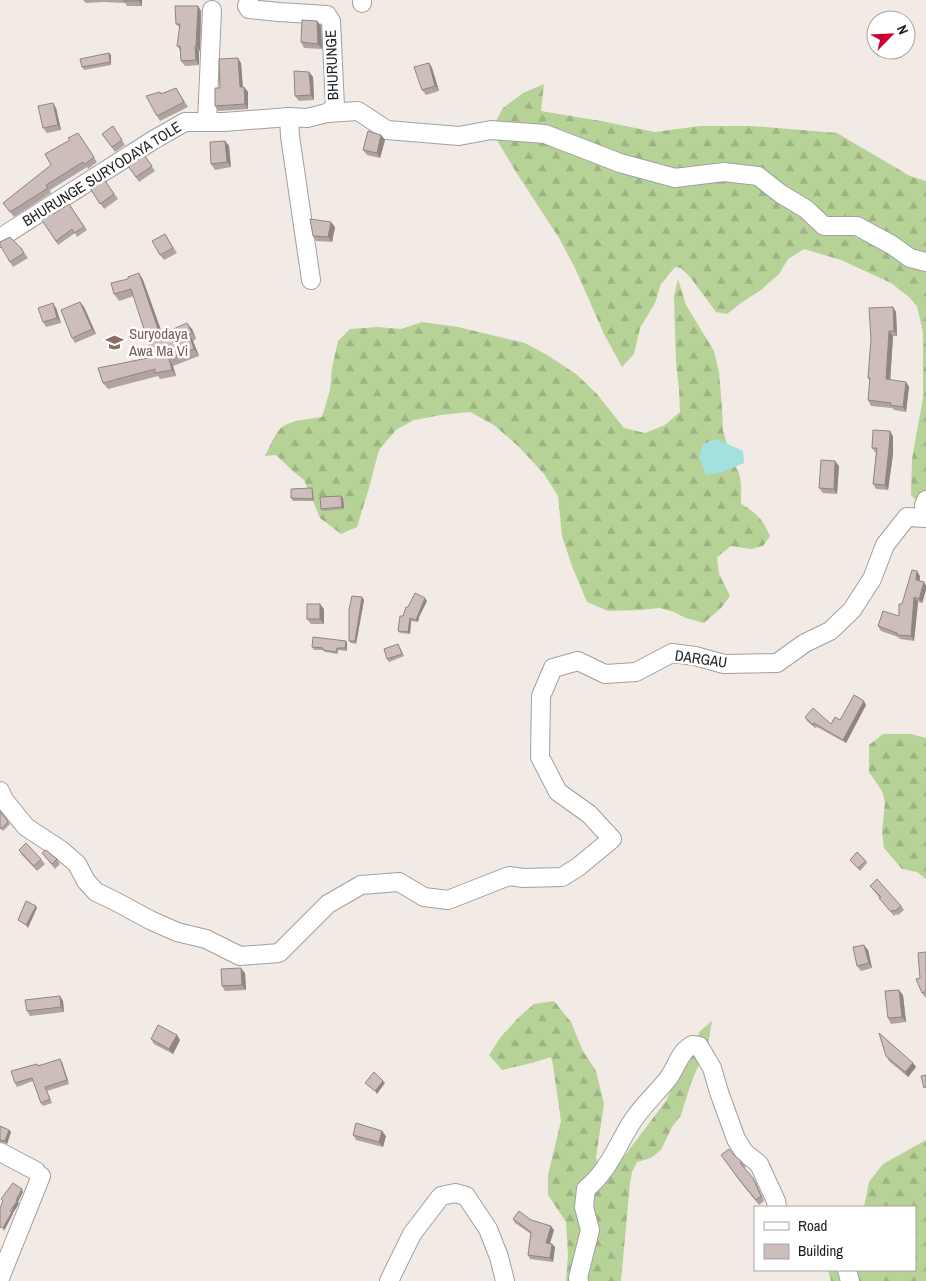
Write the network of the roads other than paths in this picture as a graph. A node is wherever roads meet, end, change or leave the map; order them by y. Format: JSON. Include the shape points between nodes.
{"nodes":[{"id":1,"x":249,"y":0,"type":"edge"},
{"id":2,"x":212,"y":10,"type":"dead end"},
{"id":3,"x":328,"y":113,"type":"junction"},
{"id":4,"x":289,"y":116,"type":"junction"},
{"id":5,"x":207,"y":122,"type":"junction"},
{"id":6,"x":4,"y":229,"type":"edge"},
{"id":7,"x":926,"y":262,"type":"edge"},
{"id":8,"x":311,"y":280,"type":"dead end"},
{"id":9,"x":926,"y":500,"type":"edge"},
{"id":10,"x":926,"y":517,"type":"edge"},
{"id":11,"x":0,"y":791,"type":"edge"},
{"id":12,"x":0,"y":1152,"type":"edge"},
{"id":13,"x":777,"y":1206,"type":"edge"},
{"id":14,"x":0,"y":1278,"type":"edge"},
{"id":15,"x":389,"y":1281,"type":"edge"},
{"id":16,"x":505,"y":1281,"type":"edge"},
{"id":17,"x":579,"y":1281,"type":"edge"}],
"edges":[{"from":1,"to":3,"type":"street","name":"BHURUNGE","via":[[249,9],[327,15],[331,21],[335,107]]},
{"from":2,"to":5,"type":"street"},
{"from":3,"to":4,"type":"street","name":"BHURUNGE SURYODAYA TOLE","via":[[307,118]]},
{"from":3,"to":7,"type":"street","name":"BHURUNGE SURYODAYA TOLE","via":[[358,111],[387,130],[459,136],[491,130],[545,134],[620,163],[675,178],[724,172],[758,176],[806,209],[824,226],[857,226],[910,258]]},
{"from":4,"to":5,"type":"street","name":"BHURUNGE SURYODAYA TOLE"},
{"from":4,"to":8,"type":"street"},
{"from":5,"to":6,"type":"street","name":"BHURUNGE SURYODAYA TOLE","via":[[185,122]]},
{"from":9,"to":10,"type":"street"},
{"from":10,"to":11,"type":"street","name":"DARGAU","via":[[907,517],[900,524],[885,545],[872,579],[852,610],[830,631],[805,643],[777,663],[724,664],[672,653],[636,672],[604,674],[578,661],[553,668],[541,696],[540,757],[558,792],[589,814],[612,839],[562,877],[509,876],[448,900],[424,897],[399,882],[361,885],[328,904],[279,953],[240,956],[206,939],[177,932],[96,892],[77,864],[26,827]]},
{"from":12,"to":14,"type":"street","via":[[39,1173]]},
{"from":13,"to":17,"type":"street","via":[[759,1164],[744,1152],[736,1139],[712,1068],[699,1046],[692,1045],[640,1110],[609,1164],[586,1188],[584,1207],[590,1230]]},
{"from":15,"to":16,"type":"street","via":[[412,1234],[441,1196],[455,1193],[466,1196],[488,1229]]}]}
